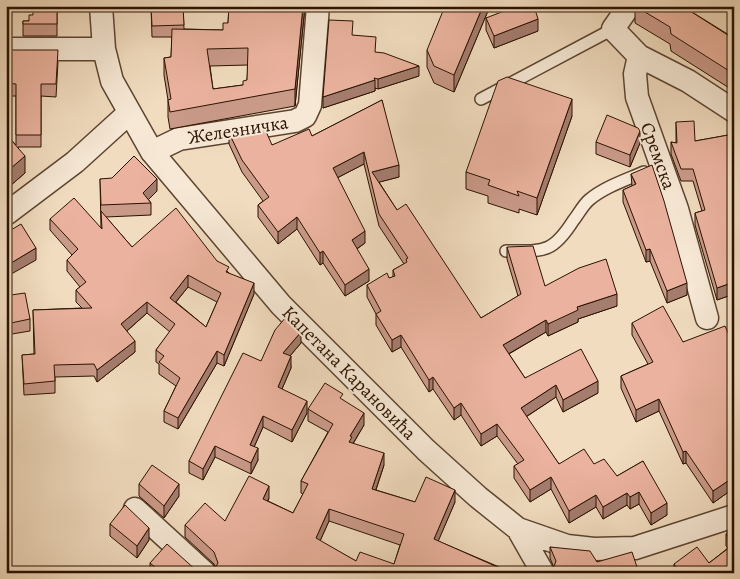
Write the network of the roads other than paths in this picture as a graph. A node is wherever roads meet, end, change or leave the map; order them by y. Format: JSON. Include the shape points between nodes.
{"nodes":[{"id":1,"x":102,"y":6,"type":"edge"},
{"id":2,"x":318,"y":6,"type":"edge"},
{"id":3,"x":629,"y":6,"type":"edge"},
{"id":4,"x":613,"y":29,"type":"junction"},
{"id":5,"x":6,"y":49,"type":"edge"},
{"id":6,"x":104,"y":49,"type":"junction"},
{"id":7,"x":639,"y":56,"type":"junction"},
{"id":8,"x":481,"y":99,"type":"dead end"},
{"id":9,"x":734,"y":111,"type":"edge"},
{"id":10,"x":128,"y":113,"type":"junction"},
{"id":11,"x":152,"y":152,"type":"junction"},
{"id":12,"x":661,"y":164,"type":"junction"},
{"id":13,"x":6,"y":214,"type":"edge"},
{"id":14,"x":506,"y":251,"type":"edge"},
{"id":15,"x":707,"y":318,"type":"dead end"},
{"id":16,"x":135,"y":509,"type":"dead end"},
{"id":17,"x":734,"y":516,"type":"edge"},
{"id":18,"x":518,"y":529,"type":"junction"},
{"id":19,"x":204,"y":573,"type":"edge"},
{"id":20,"x":544,"y":573,"type":"edge"}],
"edges":[{"from":1,"to":6,"type":"street","name":"Капетана Карановића"},
{"from":2,"to":11,"type":"street","name":"Железничка","via":[[310,105],[305,116],[294,121],[179,139]]},
{"from":3,"to":4,"type":"street"},
{"from":4,"to":7,"type":"street"},
{"from":4,"to":8,"type":"lane"},
{"from":5,"to":6,"type":"street"},
{"from":6,"to":10,"type":"street","name":"Капетана Карановића","via":[[112,81]]},
{"from":7,"to":9,"type":"street","via":[[688,81]]},
{"from":7,"to":12,"type":"street","name":"Сремска","via":[[634,74],[637,97]]},
{"from":10,"to":11,"type":"street","name":"Капетана Карановића"},
{"from":10,"to":13,"type":"street","via":[[75,162]]},
{"from":11,"to":18,"type":"street","name":"Капетана Карановића","via":[[281,305],[426,450]]},
{"from":12,"to":14,"type":"lane","via":[[588,200],[562,240],[550,248]]},
{"from":12,"to":15,"type":"street","name":"Сремска","via":[[688,244]]},
{"from":16,"to":19,"type":"street"},
{"from":17,"to":18,"type":"street","name":"Капетана Карановића","via":[[635,548],[614,550],[567,546]]},
{"from":18,"to":20,"type":"street"}]}
